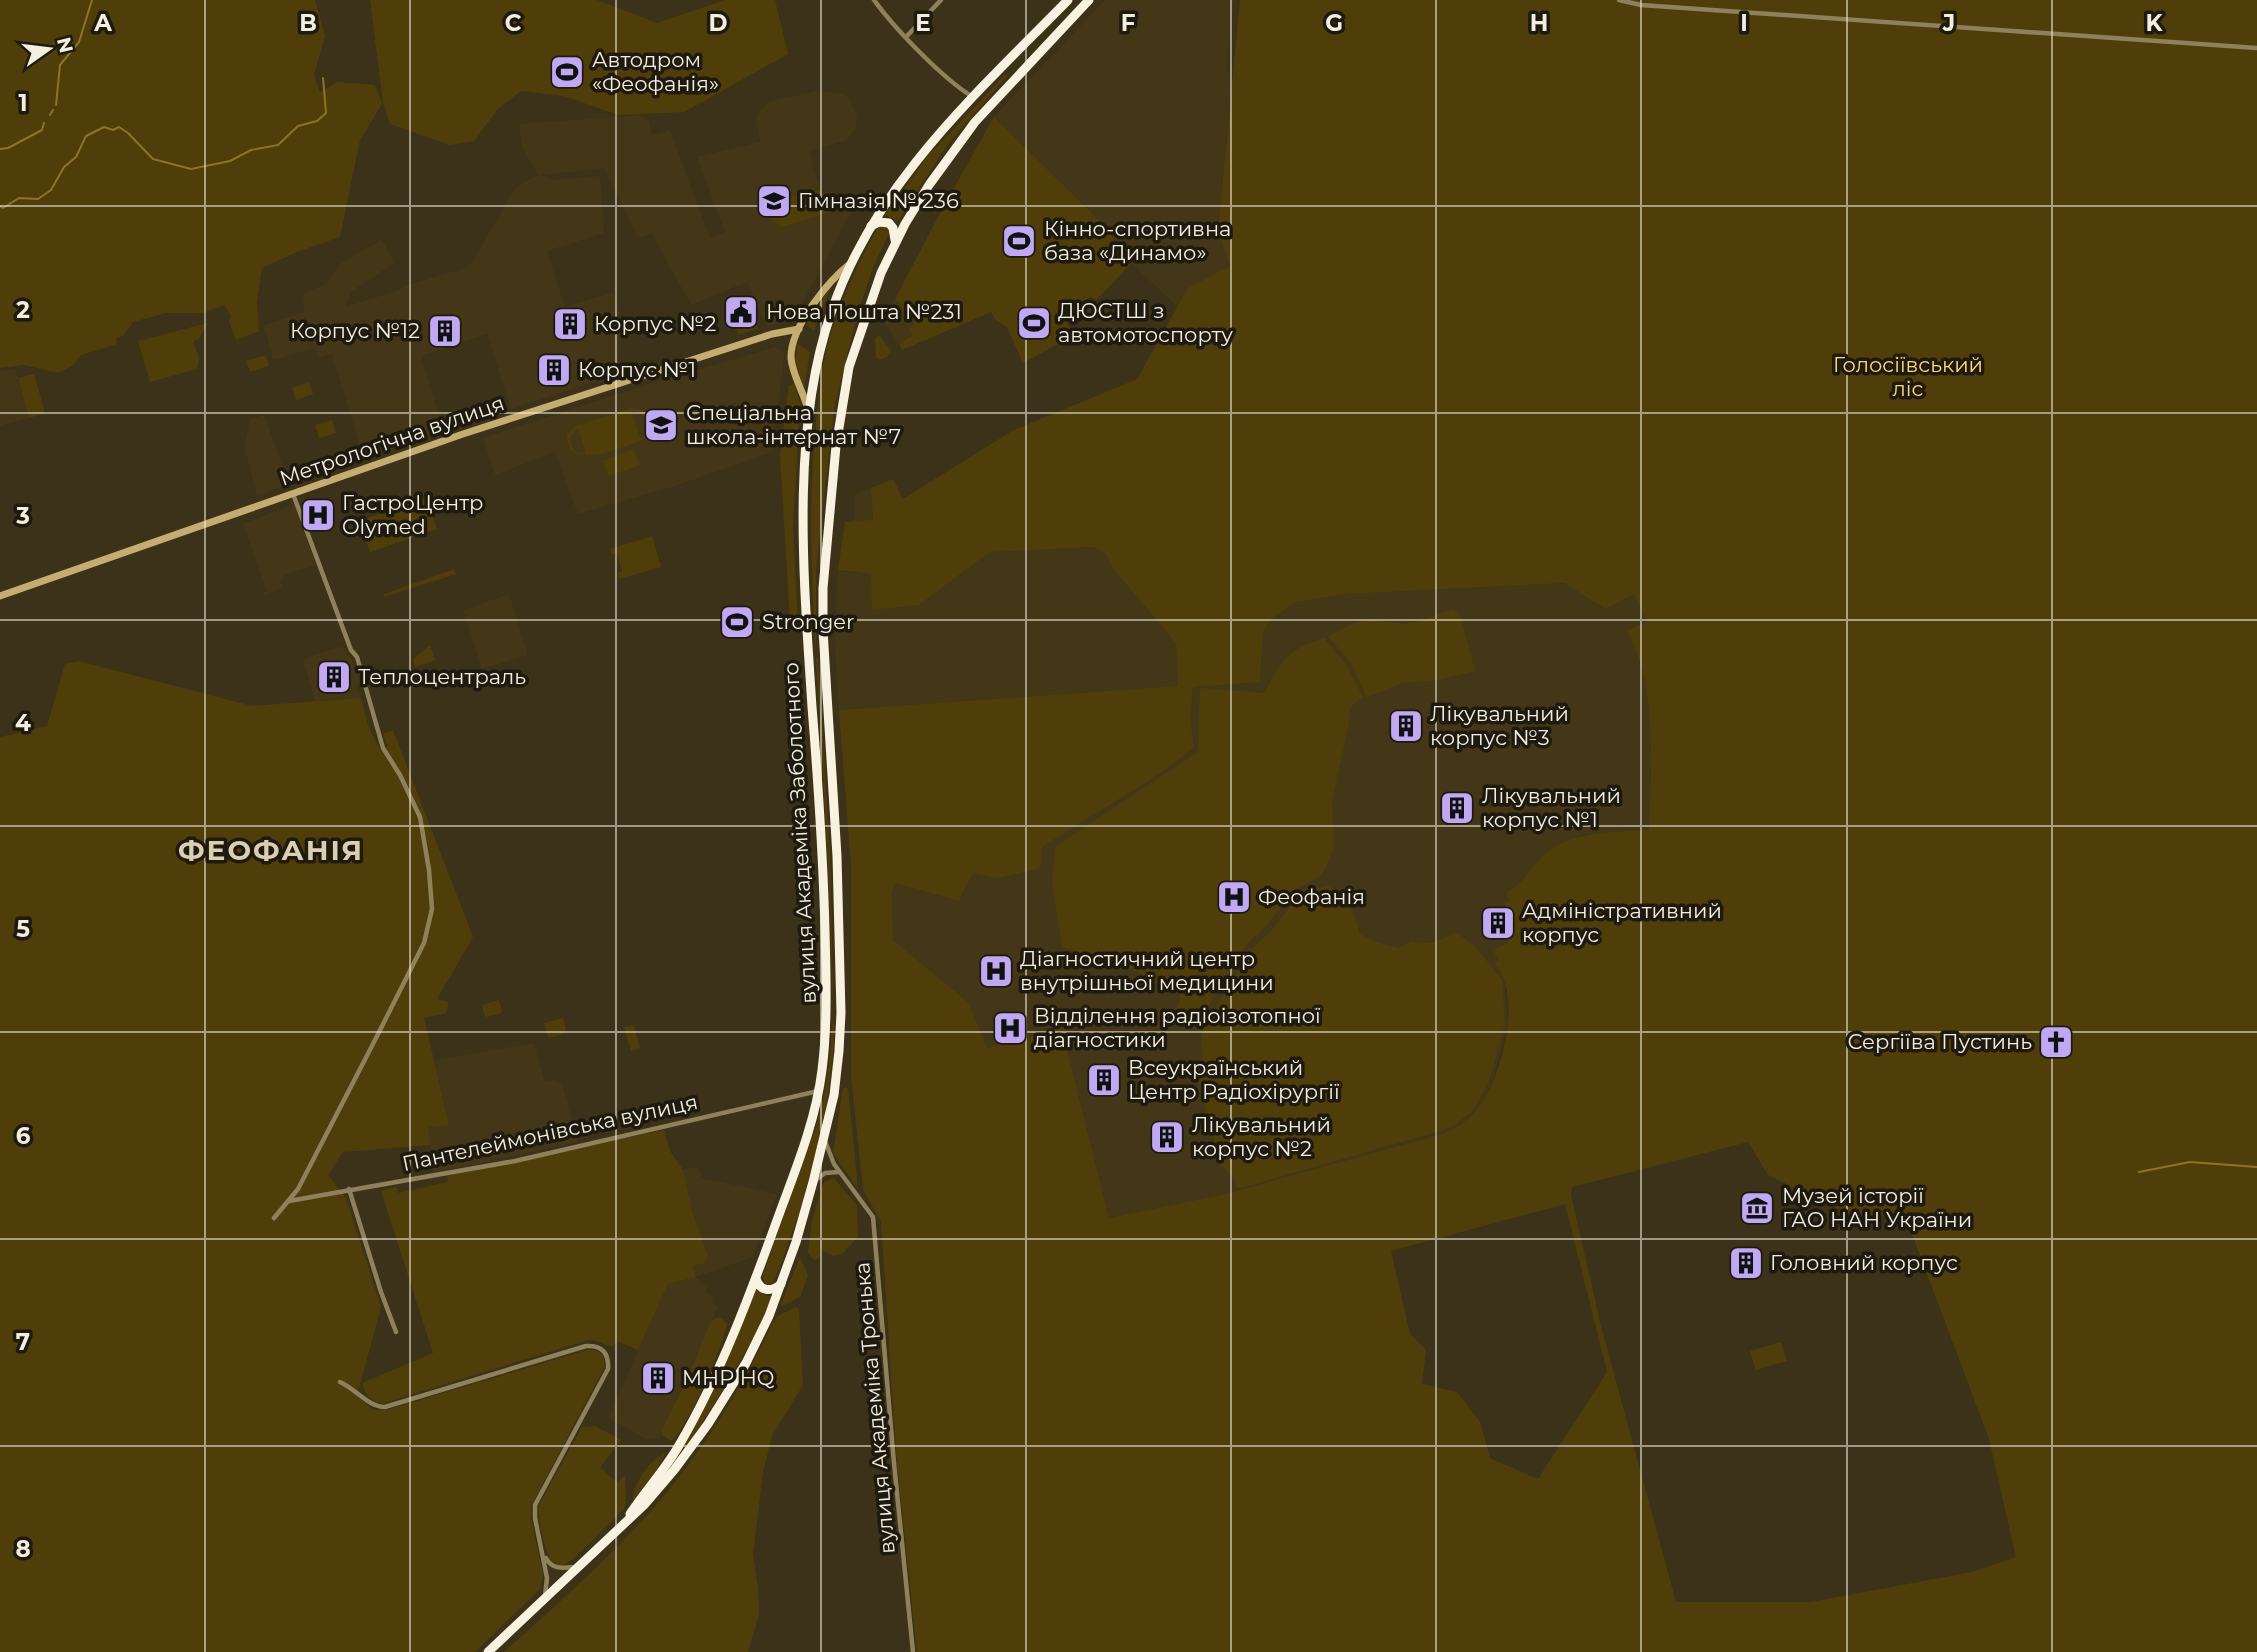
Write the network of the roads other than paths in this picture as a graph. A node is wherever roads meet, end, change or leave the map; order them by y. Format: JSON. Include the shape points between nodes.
{"nodes":[{"id":1,"x":874,"y":0,"type":"edge"},
{"id":2,"x":940,"y":0,"type":"edge"},
{"id":3,"x":1069,"y":0,"type":"edge"},
{"id":4,"x":1089,"y":0,"type":"edge"},
{"id":5,"x":1619,"y":0,"type":"edge"},
{"id":6,"x":906,"y":37,"type":"junction"},
{"id":7,"x":2257,"y":48,"type":"edge"},
{"id":8,"x":974,"y":97,"type":"junction"},
{"id":9,"x":871,"y":226,"type":"junction"},
{"id":10,"x":895,"y":242,"type":"junction"},
{"id":11,"x":852,"y":262,"type":"junction"},
{"id":12,"x":799,"y":329,"type":"junction"},
{"id":13,"x":809,"y":419,"type":"junction"},
{"id":14,"x":293,"y":494,"type":"junction"},
{"id":15,"x":0,"y":596,"type":"edge"},
{"id":16,"x":819,"y":1091,"type":"junction"},
{"id":17,"x":824,"y":1138,"type":"junction"},
{"id":18,"x":840,"y":1172,"type":"junction"},
{"id":19,"x":813,"y":1182,"type":"junction"},
{"id":20,"x":349,"y":1189,"type":"junction"},
{"id":21,"x":288,"y":1202,"type":"junction"},
{"id":22,"x":274,"y":1218,"type":"dead end"},
{"id":23,"x":755,"y":1279,"type":"junction"},
{"id":24,"x":781,"y":1284,"type":"junction"},
{"id":25,"x":397,"y":1332,"type":"dead end"},
{"id":26,"x":340,"y":1382,"type":"dead end"},
{"id":27,"x":625,"y":1522,"type":"junction"},
{"id":28,"x":543,"y":1551,"type":"junction"},
{"id":29,"x":579,"y":1567,"type":"junction"},
{"id":30,"x":545,"y":1599,"type":"junction"},
{"id":31,"x":488,"y":1652,"type":"edge"},
{"id":32,"x":913,"y":1652,"type":"edge"}],
"edges":[{"from":1,"to":6,"type":"street"},
{"from":2,"to":6,"type":"street"},
{"from":3,"to":8,"type":"highway","name":"вулиця Академіка Заболотного"},
{"from":4,"to":10,"type":"highway","name":"вулиця Академіка Заболотного","via":[[962,138]]},
{"from":5,"to":7,"type":"street"},
{"from":6,"to":8,"type":"street"},
{"from":8,"to":9,"type":"highway","name":"вулиця Академіка Заболотного","via":[[915,162]]},
{"from":9,"to":10,"type":"highway","via":[[889,223]]},
{"from":9,"to":11,"type":"highway","name":"вулиця Академіка Заболотного"},
{"from":10,"to":17,"type":"highway","name":"вулиця Академіка Заболотного","via":[[849,367],[825,546],[823,630],[841,1013],[834,1095]]},
{"from":11,"to":12,"type":"street","via":[[827,285]]},
{"from":11,"to":13,"type":"highway","name":"вулиця Академіка Заболотного","via":[[823,337]]},
{"from":12,"to":13,"type":"street","via":[[791,358]]},
{"from":12,"to":14,"type":"street","name":"Метрологічна вулиця","via":[[561,402]]},
{"from":13,"to":16,"type":"highway","name":"вулиця Академіка Заболотного","via":[[804,560],[826,1012]]},
{"from":14,"to":15,"type":"street","name":"Метрологічна вулиця"},
{"from":14,"to":21,"type":"street","via":[[357,657],[383,748],[421,817],[432,909],[424,943]]},
{"from":16,"to":20,"type":"street","name":"Пантелеймонівська вулиця","via":[[515,1161]]},
{"from":16,"to":23,"type":"highway","name":"вулиця Академіка Заболотного"},
{"from":17,"to":18,"type":"street","name":"вулиця Академіка Тронька"},
{"from":17,"to":19,"type":"highway","name":"вулиця Академіка Заболотного"},
{"from":18,"to":19,"type":"street","via":[[825,1173]]},
{"from":18,"to":32,"type":"street","name":"вулиця Академіка Тронька","via":[[873,1217]]},
{"from":19,"to":24,"type":"highway","name":"вулиця Академіка Заболотного"},
{"from":20,"to":21,"type":"street","name":"Пантелеймонівська вулиця"},
{"from":20,"to":25,"type":"street"},
{"from":21,"to":22,"type":"street"},
{"from":23,"to":24,"type":"highway","via":[[766,1290]]},
{"from":23,"to":27,"type":"highway","name":"вулиця Академіка Заболотного","via":[[693,1419]]},
{"from":24,"to":27,"type":"highway","name":"вулиця Академіка Заболотного","via":[[746,1363],[708,1424],[659,1489]]},
{"from":26,"to":28,"type":"street","via":[[372,1404],[385,1406],[586,1346],[601,1348],[607,1369],[536,1505]]},
{"from":27,"to":29,"type":"highway","name":"вулиця Академіка Заболотного"},
{"from":28,"to":29,"type":"street","via":[[552,1566]]},
{"from":28,"to":30,"type":"street"},
{"from":29,"to":30,"type":"highway","name":"вулиця Академіка Заболотного"},
{"from":30,"to":31,"type":"highway","name":"вулиця Академіка Заболотного"}]}
